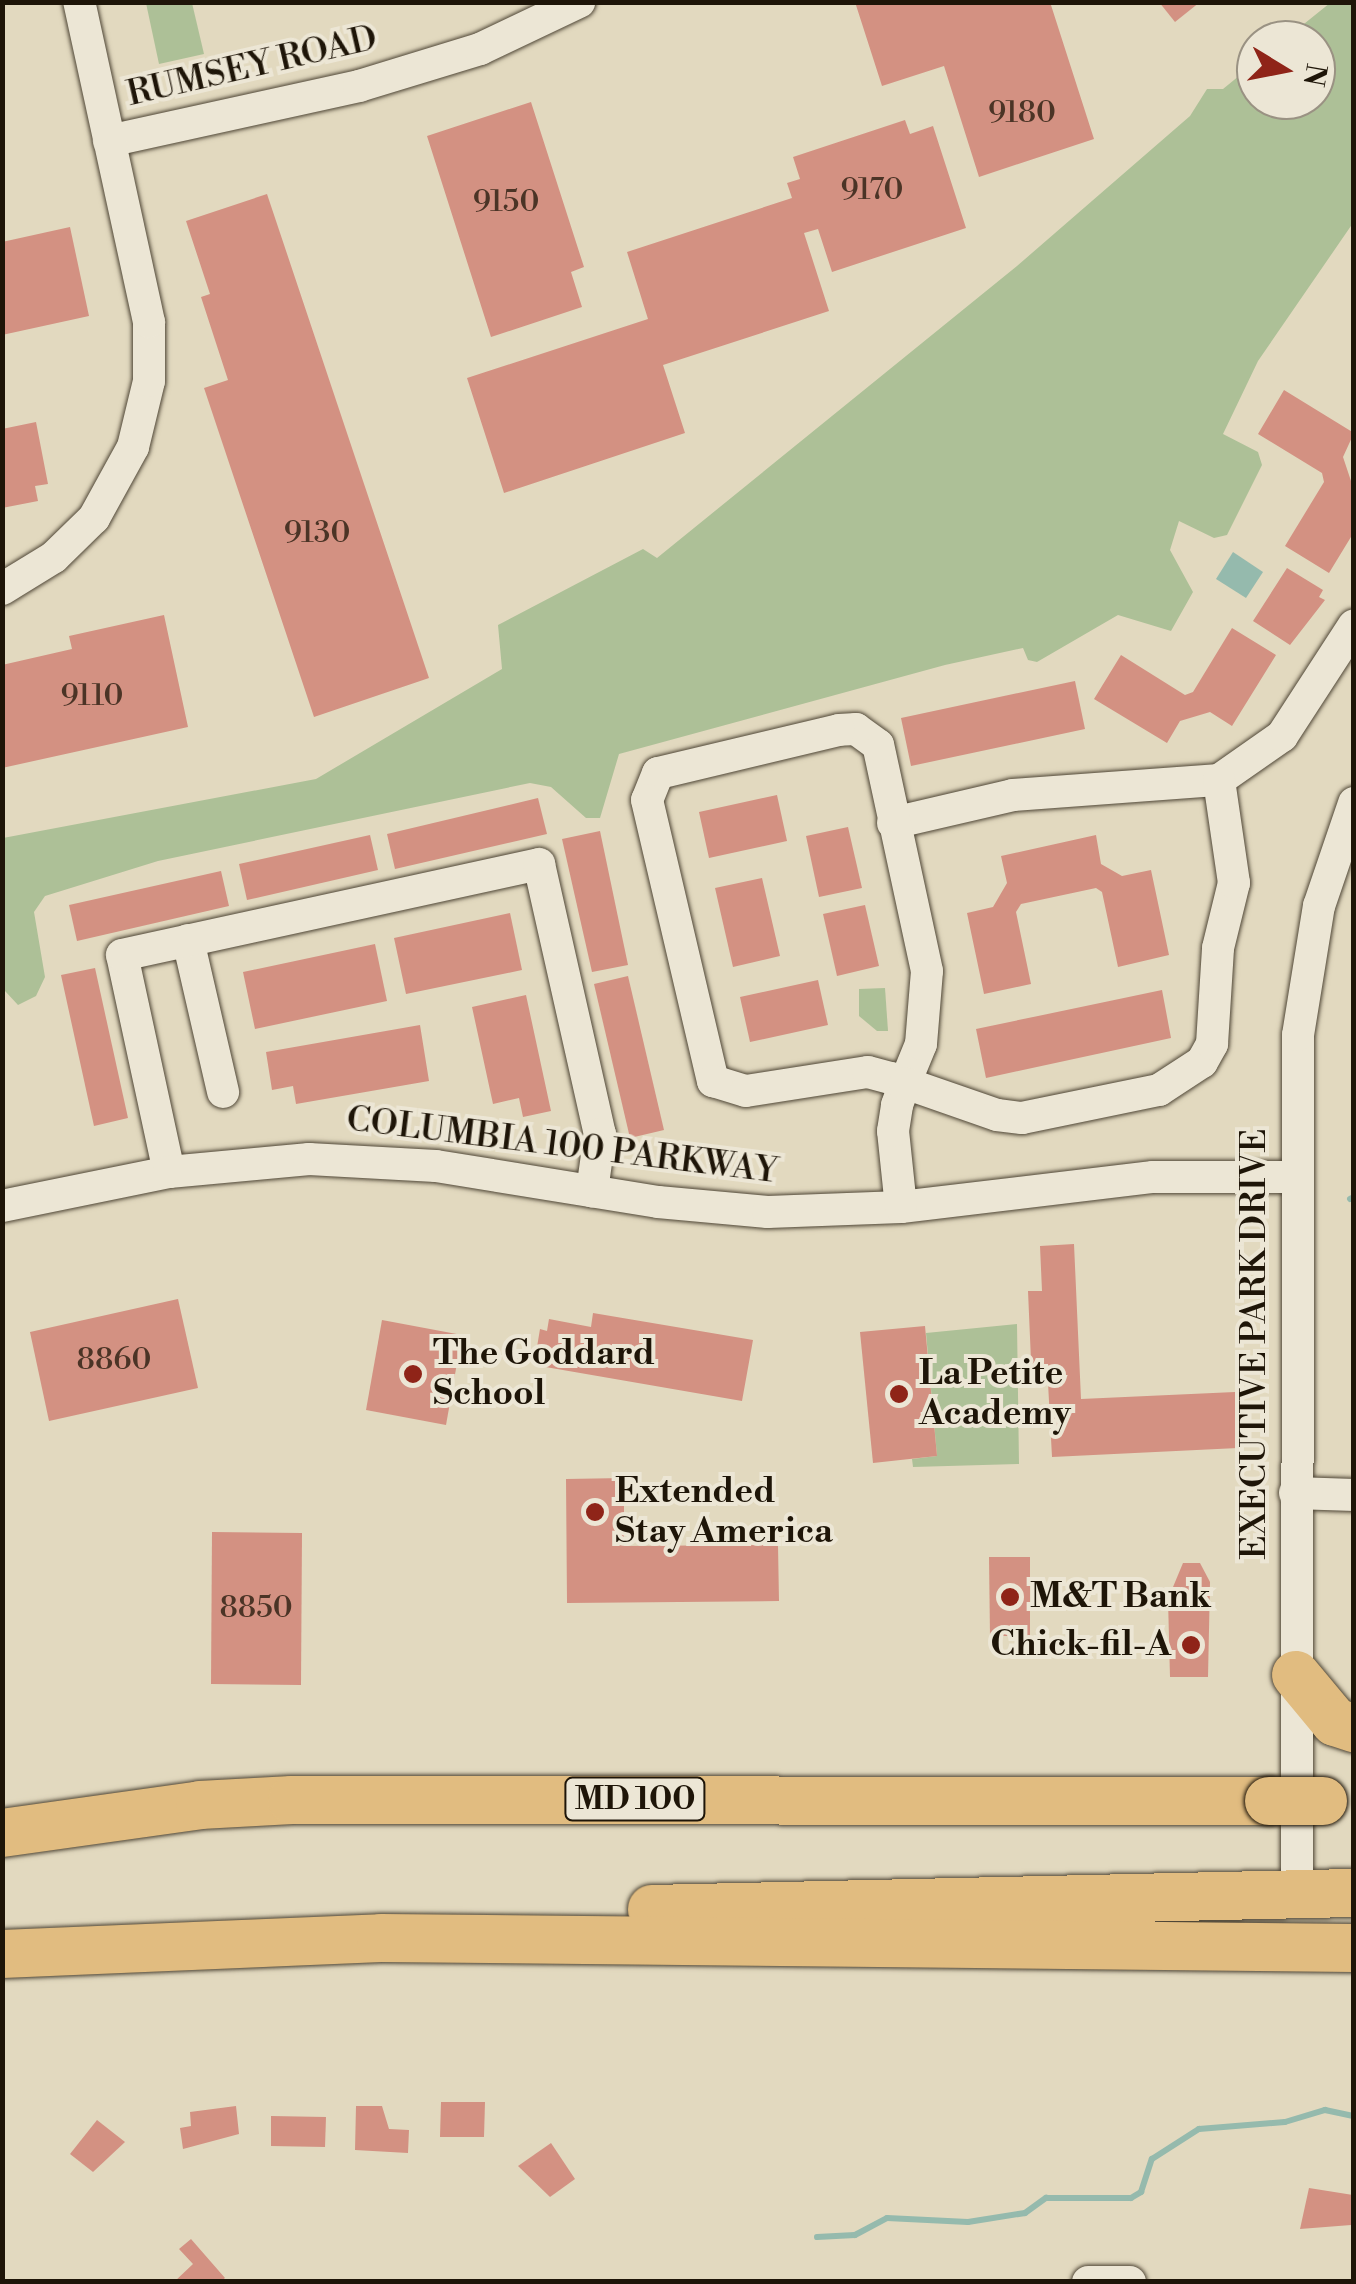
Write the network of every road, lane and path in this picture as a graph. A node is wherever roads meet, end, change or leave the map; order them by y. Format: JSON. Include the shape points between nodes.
{"nodes":[{"id":1,"x":79,"y":2,"type":"edge"},
{"id":2,"x":579,"y":2,"type":"edge"},
{"id":3,"x":109,"y":142,"type":"junction"},
{"id":4,"x":2,"y":589,"type":"edge"},
{"id":5,"x":1350,"y":639,"type":"edge"},
{"id":6,"x":1220,"y":780,"type":"junction"},
{"id":7,"x":1354,"y":803,"type":"edge"},
{"id":8,"x":893,"y":824,"type":"junction"},
{"id":9,"x":188,"y":940,"type":"junction"},
{"id":10,"x":905,"y":1083,"type":"junction"},
{"id":11,"x":223,"y":1092,"type":"dead end"},
{"id":12,"x":170,"y":1172,"type":"junction"},
{"id":13,"x":1294,"y":1177,"type":"junction"},
{"id":14,"x":592,"y":1191,"type":"junction"},
{"id":15,"x":2,"y":1206,"type":"edge"},
{"id":16,"x":901,"y":1208,"type":"junction"},
{"id":17,"x":1295,"y":1493,"type":"junction"},
{"id":18,"x":1354,"y":1494,"type":"edge"},
{"id":19,"x":1296,"y":1675,"type":"junction"},
{"id":20,"x":1354,"y":1728,"type":"edge"},
{"id":21,"x":1338,"y":1801,"type":"edge"},
{"id":22,"x":2,"y":1833,"type":"edge"},
{"id":23,"x":1296,"y":1893,"type":"junction"},
{"id":24,"x":1354,"y":1893,"type":"edge"},
{"id":25,"x":200,"y":1942,"type":"junction"},
{"id":26,"x":1354,"y":1948,"type":"edge"},
{"id":27,"x":2,"y":1954,"type":"edge"},
{"id":28,"x":1088,"y":2282,"type":"edge"},
{"id":29,"x":1130,"y":2282,"type":"edge"}],
"edges":[{"from":1,"to":3,"type":"street"},
{"from":2,"to":3,"type":"street","name":"RUMSEY ROAD","via":[[480,49],[359,86]]},
{"from":3,"to":4,"type":"street","via":[[149,322],[144,411],[119,481],[94,518],[54,556]]},
{"from":5,"to":6,"type":"street","via":[[1282,736]]},
{"from":6,"to":8,"type":"street","via":[[1013,795]]},
{"from":6,"to":10,"type":"street","via":[[1234,883],[1218,948],[1212,1044],[1193,1070],[1159,1090],[1022,1118]]},
{"from":7,"to":13,"type":"street","name":"EXECUTIVE PARK DRIVE","via":[[1320,906],[1305,981]]},
{"from":8,"to":10,"type":"street","via":[[927,971],[928,1010]]},
{"from":8,"to":10,"type":"street","via":[[878,745],[856,729],[670,766],[650,785],[647,800],[713,1081],[746,1091],[842,1072]]},
{"from":9,"to":11,"type":"street"},
{"from":9,"to":12,"type":"street","via":[[122,955]]},
{"from":9,"to":14,"type":"street","via":[[539,864],[600,1134]]},
{"from":10,"to":16,"type":"street","via":[[893,1132]]},
{"from":12,"to":14,"type":"street","name":"COLUMBIA 100 PARKWAY","via":[[263,1161],[384,1160]]},
{"from":12,"to":15,"type":"street","name":"COLUMBIA 100 PARKWAY"},
{"from":13,"to":16,"type":"street","name":"COLUMBIA 100 PARKWAY","via":[[1110,1180]]},
{"from":13,"to":17,"type":"street","name":"EXECUTIVE PARK DRIVE"},
{"from":14,"to":16,"type":"street","name":"COLUMBIA 100 PARKWAY","via":[[768,1212]]},
{"from":17,"to":18,"type":"street"},
{"from":17,"to":19,"type":"street","name":"EXECUTIVE PARK DRIVE"},
{"from":19,"to":20,"type":"highway","via":[[1335,1722]]},
{"from":19,"to":23,"type":"street","name":"EXECUTIVE PARK DRIVE"},
{"from":21,"to":22,"type":"highway","number":"MD 100","bridge":true,"via":[[310,1799],[183,1807]]},
{"from":23,"to":24,"type":"highway"},
{"from":23,"to":25,"type":"highway","via":[[561,1912]]},
{"from":25,"to":26,"type":"highway","via":[[560,1938]]},
{"from":25,"to":27,"type":"highway"},
{"from":28,"to":29,"type":"street"}]}
